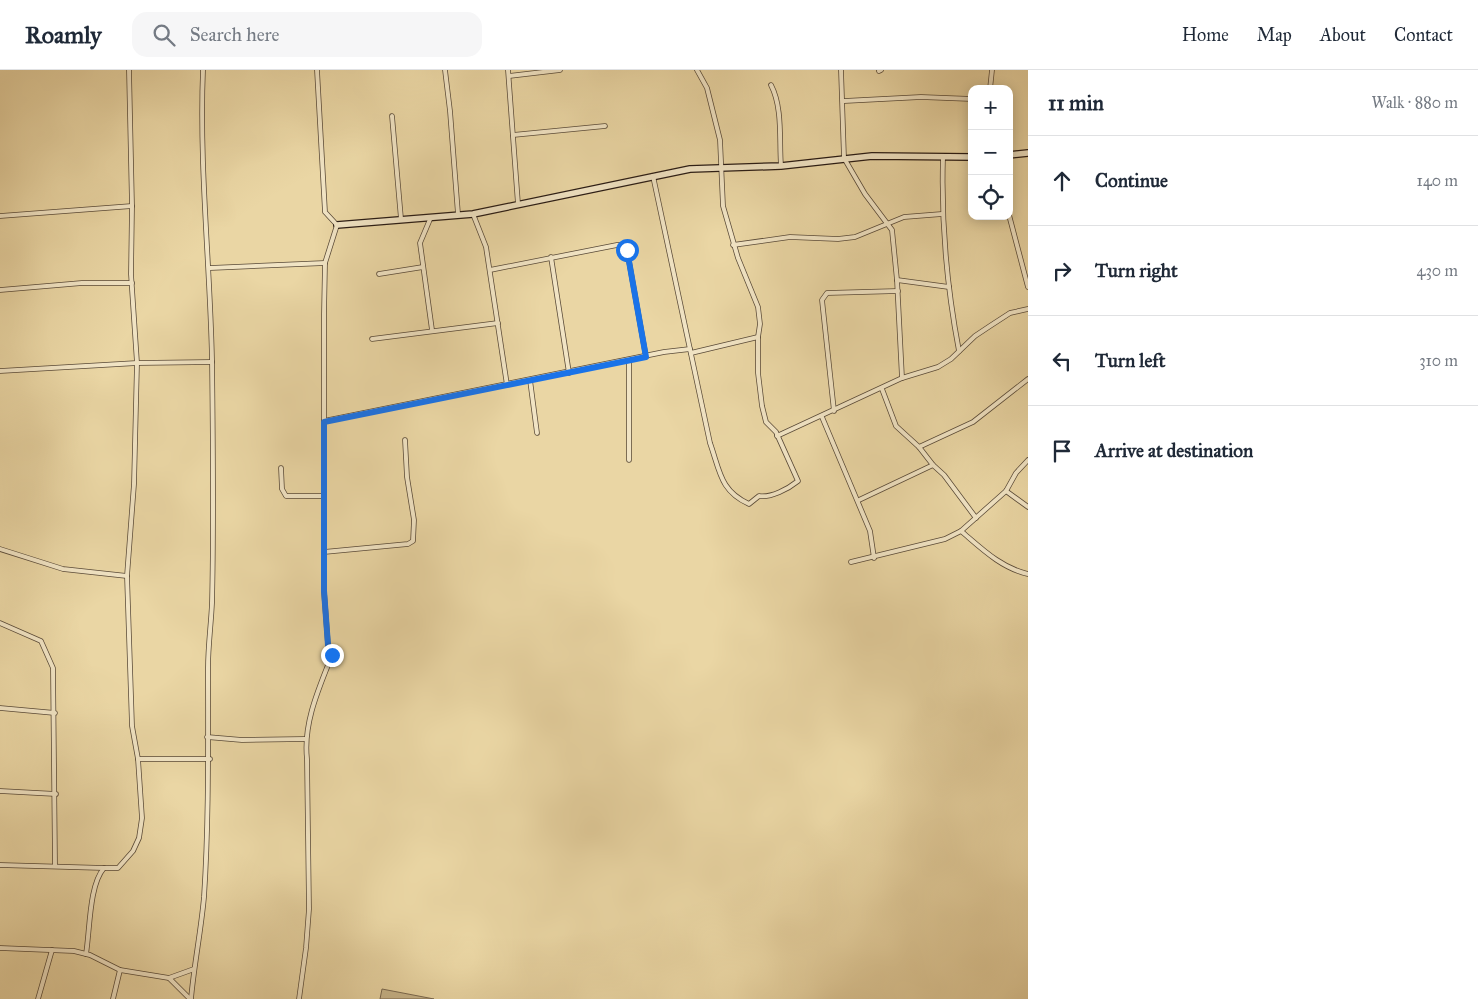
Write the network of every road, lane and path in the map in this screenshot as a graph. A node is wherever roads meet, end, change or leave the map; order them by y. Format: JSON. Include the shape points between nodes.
{"nodes":[{"id":1,"x":129,"y":70,"type":"edge"},
{"id":2,"x":204,"y":70,"type":"edge"},
{"id":3,"x":317,"y":70,"type":"edge"},
{"id":4,"x":445,"y":70,"type":"edge"},
{"id":5,"x":508,"y":70,"type":"edge"},
{"id":6,"x":560,"y":70,"type":"edge"},
{"id":7,"x":697,"y":70,"type":"edge"},
{"id":8,"x":841,"y":70,"type":"edge"},
{"id":9,"x":992,"y":70,"type":"edge"},
{"id":10,"x":509,"y":76,"type":"junction"},
{"id":11,"x":771,"y":84,"type":"dead end"},
{"id":12,"x":990,"y":85,"type":"edge"},
{"id":13,"x":968,"y":99,"type":"edge"},
{"id":14,"x":844,"y":100,"type":"junction"},
{"id":15,"x":392,"y":116,"type":"dead end"},
{"id":16,"x":605,"y":126,"type":"dead end"},
{"id":17,"x":513,"y":135,"type":"junction"},
{"id":18,"x":1028,"y":153,"type":"edge"},
{"id":19,"x":1013,"y":155,"type":"edge"},
{"id":20,"x":943,"y":157,"type":"junction"},
{"id":21,"x":844,"y":158,"type":"junction"},
{"id":22,"x":968,"y":158,"type":"edge"},
{"id":23,"x":721,"y":166,"type":"junction"},
{"id":24,"x":781,"y":166,"type":"junction"},
{"id":25,"x":653,"y":176,"type":"junction"},
{"id":26,"x":518,"y":204,"type":"junction"},
{"id":27,"x":132,"y":206,"type":"junction"},
{"id":28,"x":458,"y":214,"type":"junction"},
{"id":29,"x":473,"y":214,"type":"junction"},
{"id":30,"x":942,"y":214,"type":"junction"},
{"id":31,"x":0,"y":216,"type":"edge"},
{"id":32,"x":431,"y":218,"type":"junction"},
{"id":33,"x":401,"y":219,"type":"junction"},
{"id":34,"x":1010,"y":220,"type":"edge"},
{"id":35,"x":888,"y":223,"type":"junction"},
{"id":36,"x":337,"y":225,"type":"junction"},
{"id":37,"x":734,"y":246,"type":"junction"},
{"id":38,"x":551,"y":258,"type":"junction"},
{"id":39,"x":325,"y":262,"type":"junction"},
{"id":40,"x":423,"y":267,"type":"junction"},
{"id":41,"x":210,"y":268,"type":"junction"},
{"id":42,"x":490,"y":270,"type":"junction"},
{"id":43,"x":379,"y":274,"type":"dead end"},
{"id":44,"x":897,"y":280,"type":"junction"},
{"id":45,"x":132,"y":283,"type":"junction"},
{"id":46,"x":949,"y":287,"type":"junction"},
{"id":47,"x":1028,"y":288,"type":"edge"},
{"id":48,"x":0,"y":290,"type":"edge"},
{"id":49,"x":898,"y":291,"type":"junction"},
{"id":50,"x":1028,"y":309,"type":"edge"},
{"id":51,"x":498,"y":323,"type":"junction"},
{"id":52,"x":432,"y":330,"type":"junction"},
{"id":53,"x":758,"y":338,"type":"junction"},
{"id":54,"x":372,"y":339,"type":"dead end"},
{"id":55,"x":691,"y":351,"type":"junction"},
{"id":56,"x":959,"y":351,"type":"junction"},
{"id":57,"x":646,"y":357,"type":"junction"},
{"id":58,"x":629,"y":361,"type":"junction"},
{"id":59,"x":212,"y":362,"type":"junction"},
{"id":60,"x":137,"y":363,"type":"junction"},
{"id":61,"x":0,"y":371,"type":"edge"},
{"id":62,"x":569,"y":373,"type":"junction"},
{"id":63,"x":902,"y":378,"type":"junction"},
{"id":64,"x":1028,"y":378,"type":"edge"},
{"id":65,"x":530,"y":380,"type":"junction"},
{"id":66,"x":507,"y":385,"type":"junction"},
{"id":67,"x":882,"y":389,"type":"junction"},
{"id":68,"x":834,"y":411,"type":"junction"},
{"id":69,"x":822,"y":417,"type":"junction"},
{"id":70,"x":324,"y":422,"type":"junction"},
{"id":71,"x":536,"y":433,"type":"dead end"},
{"id":72,"x":777,"y":436,"type":"junction"},
{"id":73,"x":405,"y":440,"type":"dead end"},
{"id":74,"x":919,"y":447,"type":"junction"},
{"id":75,"x":629,"y":460,"type":"dead end"},
{"id":76,"x":1028,"y":460,"type":"edge"},
{"id":77,"x":932,"y":465,"type":"junction"},
{"id":78,"x":281,"y":468,"type":"dead end"},
{"id":79,"x":1006,"y":491,"type":"junction"},
{"id":80,"x":324,"y":496,"type":"junction"},
{"id":81,"x":859,"y":500,"type":"junction"},
{"id":82,"x":1028,"y":507,"type":"edge"},
{"id":83,"x":976,"y":518,"type":"junction"},
{"id":84,"x":961,"y":531,"type":"junction"},
{"id":85,"x":0,"y":549,"type":"edge"},
{"id":86,"x":324,"y":552,"type":"junction"},
{"id":87,"x":874,"y":558,"type":"junction"},
{"id":88,"x":851,"y":562,"type":"dead end"},
{"id":89,"x":1028,"y":574,"type":"edge"},
{"id":90,"x":128,"y":576,"type":"junction"},
{"id":91,"x":0,"y":623,"type":"edge"},
{"id":92,"x":0,"y":708,"type":"edge"},
{"id":93,"x":55,"y":713,"type":"junction"},
{"id":94,"x":208,"y":737,"type":"junction"},
{"id":95,"x":305,"y":740,"type":"junction"},
{"id":96,"x":138,"y":759,"type":"junction"},
{"id":97,"x":210,"y":759,"type":"junction"},
{"id":98,"x":0,"y":791,"type":"edge"},
{"id":99,"x":56,"y":794,"type":"junction"},
{"id":100,"x":0,"y":865,"type":"edge"},
{"id":101,"x":55,"y":865,"type":"junction"},
{"id":102,"x":104,"y":868,"type":"junction"},
{"id":103,"x":0,"y":948,"type":"edge"},
{"id":104,"x":52,"y":950,"type":"junction"},
{"id":105,"x":86,"y":954,"type":"junction"},
{"id":106,"x":194,"y":969,"type":"junction"},
{"id":107,"x":120,"y":970,"type":"junction"},
{"id":108,"x":169,"y":978,"type":"junction"},
{"id":109,"x":38,"y":999,"type":"edge"},
{"id":110,"x":113,"y":999,"type":"edge"},
{"id":111,"x":190,"y":999,"type":"edge"},
{"id":112,"x":299,"y":999,"type":"edge"}],
"edges":[{"from":1,"to":27,"type":"street"},
{"from":2,"to":41,"type":"street","via":[[204,181]]},
{"from":3,"to":36,"type":"street","via":[[324,212]]},
{"from":4,"to":28,"type":"street"},
{"from":5,"to":10,"type":"street"},
{"from":6,"to":10,"type":"street"},
{"from":7,"to":23,"type":"street","via":[[711,101],[720,140]]},
{"from":8,"to":14,"type":"street"},
{"from":9,"to":12,"type":"street"},
{"from":10,"to":17,"type":"street"},
{"from":11,"to":24,"type":"street","via":[[778,108]]},
{"from":13,"to":14,"type":"street"},
{"from":14,"to":21,"type":"street"},
{"from":15,"to":33,"type":"street"},
{"from":16,"to":17,"type":"street"},
{"from":17,"to":26,"type":"street"},
{"from":18,"to":19,"type":"street"},
{"from":20,"to":21,"type":"street"},
{"from":20,"to":22,"type":"street"},
{"from":20,"to":30,"type":"street"},
{"from":21,"to":24,"type":"street"},
{"from":21,"to":35,"type":"street","via":[[865,194]]},
{"from":23,"to":24,"type":"street"},
{"from":23,"to":25,"type":"street"},
{"from":23,"to":37,"type":"street","via":[[723,206]]},
{"from":25,"to":26,"type":"street"},
{"from":25,"to":55,"type":"street"},
{"from":26,"to":29,"type":"street"},
{"from":27,"to":31,"type":"street"},
{"from":27,"to":45,"type":"street"},
{"from":28,"to":29,"type":"street"},
{"from":28,"to":32,"type":"street"},
{"from":29,"to":42,"type":"street","via":[[486,247]]},
{"from":30,"to":35,"type":"street","via":[[904,217]]},
{"from":30,"to":46,"type":"street"},
{"from":32,"to":33,"type":"street"},
{"from":32,"to":40,"type":"street","via":[[420,242]]},
{"from":33,"to":36,"type":"street"},
{"from":34,"to":47,"type":"street"},
{"from":35,"to":37,"type":"street","via":[[855,237],[790,237]]},
{"from":35,"to":44,"type":"street","via":[[892,230]]},
{"from":36,"to":39,"type":"street"},
{"from":37,"to":53,"type":"street","via":[[758,307]]},
{"from":38,"to":42,"type":"street"},
{"from":38,"to":57,"type":"street","via":[[623,245],[627,250]]},
{"from":38,"to":62,"type":"street"},
{"from":39,"to":41,"type":"street"},
{"from":39,"to":70,"type":"street"},
{"from":40,"to":43,"type":"street"},
{"from":40,"to":52,"type":"street"},
{"from":41,"to":59,"type":"street"},
{"from":42,"to":51,"type":"street"},
{"from":44,"to":46,"type":"street"},
{"from":44,"to":49,"type":"street"},
{"from":45,"to":48,"type":"street","via":[[82,283]]},
{"from":45,"to":60,"type":"street"},
{"from":46,"to":56,"type":"street"},
{"from":49,"to":63,"type":"street"},
{"from":49,"to":68,"type":"street","via":[[824,295]]},
{"from":50,"to":56,"type":"street","via":[[1010,314],[990,326]]},
{"from":51,"to":52,"type":"street"},
{"from":51,"to":66,"type":"street"},
{"from":52,"to":54,"type":"street"},
{"from":53,"to":55,"type":"street"},
{"from":53,"to":72,"type":"street","via":[[762,406],[766,422]]},
{"from":55,"to":57,"type":"street"},
{"from":55,"to":72,"type":"street","via":[[710,443],[721,479],[735,497],[750,504],[759,496],[774,494],[798,481]]},
{"from":56,"to":63,"type":"street","via":[[938,367]]},
{"from":57,"to":58,"type":"street"},
{"from":58,"to":62,"type":"street"},
{"from":58,"to":75,"type":"street"},
{"from":59,"to":60,"type":"street"},
{"from":59,"to":94,"type":"street","via":[[212,602]]},
{"from":60,"to":61,"type":"street"},
{"from":60,"to":90,"type":"street"},
{"from":62,"to":65,"type":"street"},
{"from":63,"to":67,"type":"street"},
{"from":64,"to":74,"type":"street","via":[[973,422]]},
{"from":65,"to":66,"type":"street"},
{"from":65,"to":71,"type":"street"},
{"from":66,"to":70,"type":"street"},
{"from":67,"to":68,"type":"street"},
{"from":67,"to":74,"type":"street","via":[[896,426]]},
{"from":68,"to":69,"type":"street"},
{"from":69,"to":72,"type":"street"},
{"from":69,"to":81,"type":"street"},
{"from":70,"to":80,"type":"street"},
{"from":73,"to":86,"type":"street","via":[[414,520],[413,541]]},
{"from":74,"to":77,"type":"street"},
{"from":76,"to":79,"type":"street"},
{"from":77,"to":81,"type":"street"},
{"from":77,"to":83,"type":"street","via":[[944,475]]},
{"from":78,"to":80,"type":"street","via":[[282,489],[286,496]]},
{"from":79,"to":82,"type":"street"},
{"from":79,"to":83,"type":"street"},
{"from":80,"to":86,"type":"street"},
{"from":81,"to":87,"type":"street","via":[[870,531]]},
{"from":83,"to":84,"type":"street"},
{"from":84,"to":87,"type":"street","via":[[945,539]]},
{"from":84,"to":89,"type":"street","via":[[1005,565]]},
{"from":85,"to":90,"type":"street","via":[[63,569]]},
{"from":86,"to":95,"type":"street","via":[[326,626],[332,655],[315,700]]},
{"from":87,"to":88,"type":"street"},
{"from":90,"to":96,"type":"street","via":[[132,726]]},
{"from":91,"to":93,"type":"street","via":[[41,641],[53,668]]},
{"from":92,"to":93,"type":"street"},
{"from":93,"to":99,"type":"street"},
{"from":94,"to":95,"type":"street"},
{"from":94,"to":97,"type":"street"},
{"from":95,"to":112,"type":"street","via":[[309,909]]},
{"from":96,"to":97,"type":"street"},
{"from":96,"to":102,"type":"street","via":[[142,818],[139,838],[118,868]]},
{"from":97,"to":106,"type":"street","via":[[203,900]]},
{"from":98,"to":99,"type":"street"},
{"from":99,"to":101,"type":"street"},
{"from":100,"to":101,"type":"street"},
{"from":101,"to":102,"type":"street"},
{"from":102,"to":105,"type":"street","via":[[94,887]]},
{"from":103,"to":104,"type":"street"},
{"from":104,"to":105,"type":"street"},
{"from":104,"to":109,"type":"street"},
{"from":105,"to":107,"type":"street"},
{"from":106,"to":108,"type":"street"},
{"from":106,"to":111,"type":"street"},
{"from":107,"to":108,"type":"street"},
{"from":107,"to":110,"type":"street"},
{"from":108,"to":111,"type":"street"}]}
